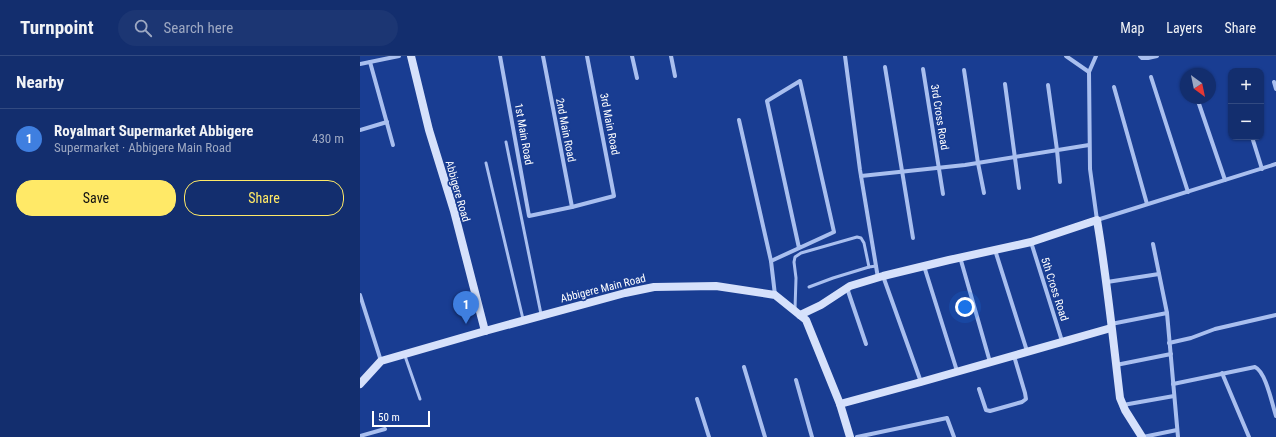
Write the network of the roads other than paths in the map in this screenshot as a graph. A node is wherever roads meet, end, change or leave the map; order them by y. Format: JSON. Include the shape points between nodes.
{"nodes":[{"id":1,"x":399,"y":56,"type":"edge"},
{"id":2,"x":412,"y":56,"type":"edge"},
{"id":3,"x":500,"y":56,"type":"edge"},
{"id":4,"x":543,"y":56,"type":"edge"},
{"id":5,"x":588,"y":56,"type":"edge"},
{"id":6,"x":632,"y":56,"type":"edge"},
{"id":7,"x":671,"y":56,"type":"edge"},
{"id":8,"x":845,"y":56,"type":"edge"},
{"id":9,"x":1066,"y":56,"type":"edge"},
{"id":10,"x":1096,"y":56,"type":"edge"},
{"id":11,"x":1140,"y":56,"type":"edge"},
{"id":12,"x":1157,"y":56,"type":"edge"},
{"id":13,"x":370,"y":62,"type":"junction"},
{"id":14,"x":360,"y":64,"type":"edge"},
{"id":15,"x":885,"y":67,"type":"dead end"},
{"id":16,"x":923,"y":69,"type":"dead end"},
{"id":17,"x":964,"y":70,"type":"dead end"},
{"id":18,"x":1089,"y":72,"type":"junction"},
{"id":19,"x":675,"y":76,"type":"dead end"},
{"id":20,"x":1151,"y":77,"type":"dead end"},
{"id":21,"x":637,"y":78,"type":"dead end"},
{"id":22,"x":1274,"y":82,"type":"dead end"},
{"id":23,"x":1005,"y":84,"type":"dead end"},
{"id":24,"x":1048,"y":85,"type":"dead end"},
{"id":25,"x":1114,"y":87,"type":"dead end"},
{"id":26,"x":1276,"y":89,"type":"edge"},
{"id":27,"x":1199,"y":104,"type":"edge"},
{"id":28,"x":739,"y":120,"type":"dead end"},
{"id":29,"x":387,"y":122,"type":"junction"},
{"id":30,"x":360,"y":130,"type":"edge"},
{"id":31,"x":1253,"y":140,"type":"edge"},
{"id":32,"x":506,"y":142,"type":"dead end"},
{"id":33,"x":393,"y":145,"type":"dead end"},
{"id":34,"x":1089,"y":145,"type":"junction"},
{"id":35,"x":1057,"y":150,"type":"junction"},
{"id":36,"x":1014,"y":157,"type":"junction"},
{"id":37,"x":486,"y":163,"type":"dead end"},
{"id":38,"x":978,"y":163,"type":"junction"},
{"id":39,"x":1276,"y":164,"type":"edge"},
{"id":40,"x":939,"y":168,"type":"junction"},
{"id":41,"x":1262,"y":169,"type":"junction"},
{"id":42,"x":902,"y":172,"type":"junction"},
{"id":43,"x":861,"y":176,"type":"junction"},
{"id":44,"x":1225,"y":180,"type":"junction"},
{"id":45,"x":1060,"y":182,"type":"dead end"},
{"id":46,"x":1019,"y":188,"type":"dead end"},
{"id":47,"x":1188,"y":192,"type":"junction"},
{"id":48,"x":984,"y":193,"type":"dead end"},
{"id":49,"x":943,"y":194,"type":"dead end"},
{"id":50,"x":1147,"y":204,"type":"junction"},
{"id":51,"x":572,"y":208,"type":"junction"},
{"id":52,"x":1097,"y":220,"type":"junction"},
{"id":53,"x":913,"y":238,"type":"dead end"},
{"id":54,"x":1031,"y":242,"type":"junction"},
{"id":55,"x":1153,"y":244,"type":"dead end"},
{"id":56,"x":799,"y":248,"type":"junction"},
{"id":57,"x":995,"y":250,"type":"junction"},
{"id":58,"x":960,"y":257,"type":"junction"},
{"id":59,"x":771,"y":261,"type":"junction"},
{"id":60,"x":876,"y":266,"type":"junction"},
{"id":61,"x":924,"y":266,"type":"junction"},
{"id":62,"x":869,"y":267,"type":"junction"},
{"id":63,"x":1159,"y":274,"type":"junction"},
{"id":64,"x":880,"y":277,"type":"junction"},
{"id":65,"x":1107,"y":282,"type":"junction"},
{"id":66,"x":809,"y":287,"type":"dead end"},
{"id":67,"x":847,"y":288,"type":"junction"},
{"id":68,"x":360,"y":294,"type":"edge"},
{"id":69,"x":776,"y":295,"type":"junction"},
{"id":70,"x":797,"y":313,"type":"junction"},
{"id":71,"x":1167,"y":313,"type":"junction"},
{"id":72,"x":1276,"y":315,"type":"edge"},
{"id":73,"x":541,"y":316,"type":"junction"},
{"id":74,"x":523,"y":321,"type":"junction"},
{"id":75,"x":1111,"y":326,"type":"junction"},
{"id":76,"x":485,"y":331,"type":"junction"},
{"id":77,"x":1062,"y":341,"type":"junction"},
{"id":78,"x":1170,"y":343,"type":"junction"},
{"id":79,"x":866,"y":344,"type":"dead end"},
{"id":80,"x":1027,"y":351,"type":"junction"},
{"id":81,"x":404,"y":354,"type":"junction"},
{"id":82,"x":1170,"y":354,"type":"junction"},
{"id":83,"x":1014,"y":355,"type":"junction"},
{"id":84,"x":381,"y":360,"type":"junction"},
{"id":85,"x":990,"y":362,"type":"junction"},
{"id":86,"x":1116,"y":365,"type":"junction"},
{"id":87,"x":744,"y":367,"type":"dead end"},
{"id":88,"x":957,"y":372,"type":"junction"},
{"id":89,"x":1222,"y":373,"type":"junction"},
{"id":90,"x":796,"y":380,"type":"dead end"},
{"id":91,"x":921,"y":382,"type":"junction"},
{"id":92,"x":360,"y":384,"type":"edge"},
{"id":93,"x":1173,"y":384,"type":"junction"},
{"id":94,"x":979,"y":389,"type":"dead end"},
{"id":95,"x":1174,"y":396,"type":"junction"},
{"id":96,"x":420,"y":399,"type":"dead end"},
{"id":97,"x":697,"y":399,"type":"dead end"},
{"id":98,"x":840,"y":404,"type":"junction"},
{"id":99,"x":1123,"y":405,"type":"junction"},
{"id":100,"x":1276,"y":416,"type":"edge"},
{"id":101,"x":385,"y":430,"type":"dead end"},
{"id":102,"x":1177,"y":430,"type":"junction"},
{"id":103,"x":360,"y":436,"type":"edge"},
{"id":104,"x":709,"y":437,"type":"edge"},
{"id":105,"x":765,"y":437,"type":"edge"},
{"id":106,"x":812,"y":437,"type":"edge"},
{"id":107,"x":850,"y":437,"type":"edge"},
{"id":108,"x":857,"y":437,"type":"edge"},
{"id":109,"x":954,"y":437,"type":"edge"},
{"id":110,"x":1142,"y":437,"type":"edge"},
{"id":111,"x":1178,"y":437,"type":"edge"},
{"id":112,"x":1249,"y":437,"type":"edge"}],
"edges":[{"from":1,"to":13,"type":"street"},
{"from":2,"to":76,"type":"street","name":"Abbigere Road","via":[[429,130],[454,211]]},
{"from":3,"to":51,"type":"street","name":"1st Main Road","via":[[529,216]]},
{"from":4,"to":51,"type":"street","name":"2nd Main Road"},
{"from":5,"to":51,"type":"street","name":"3rd Main Road","via":[[614,196]]},
{"from":6,"to":21,"type":"street"},
{"from":7,"to":19,"type":"street"},
{"from":8,"to":43,"type":"street"},
{"from":9,"to":18,"type":"street"},
{"from":10,"to":18,"type":"street"},
{"from":11,"to":12,"type":"street"},
{"from":13,"to":14,"type":"street"},
{"from":13,"to":29,"type":"street"},
{"from":15,"to":42,"type":"street"},
{"from":16,"to":40,"type":"street","name":"3rd Cross Road"},
{"from":17,"to":38,"type":"street"},
{"from":18,"to":34,"type":"street"},
{"from":20,"to":47,"type":"street"},
{"from":22,"to":26,"type":"street"},
{"from":23,"to":36,"type":"street"},
{"from":24,"to":35,"type":"street"},
{"from":25,"to":50,"type":"street"},
{"from":27,"to":44,"type":"street"},
{"from":28,"to":59,"type":"street"},
{"from":29,"to":30,"type":"street"},
{"from":29,"to":33,"type":"street"},
{"from":31,"to":41,"type":"street"},
{"from":32,"to":73,"type":"lane"},
{"from":34,"to":35,"type":"street"},
{"from":34,"to":52,"type":"street"},
{"from":35,"to":36,"type":"street"},
{"from":35,"to":45,"type":"street"},
{"from":36,"to":38,"type":"street"},
{"from":36,"to":46,"type":"street"},
{"from":37,"to":74,"type":"lane"},
{"from":38,"to":40,"type":"street"},
{"from":38,"to":48,"type":"street"},
{"from":39,"to":41,"type":"street"},
{"from":40,"to":42,"type":"street"},
{"from":40,"to":49,"type":"street","name":"3rd Cross Road"},
{"from":41,"to":44,"type":"street"},
{"from":42,"to":43,"type":"street"},
{"from":42,"to":53,"type":"street"},
{"from":43,"to":60,"type":"street"},
{"from":44,"to":47,"type":"street"},
{"from":47,"to":50,"type":"street"},
{"from":50,"to":52,"type":"street"},
{"from":52,"to":54,"type":"street"},
{"from":52,"to":65,"type":"street"},
{"from":54,"to":57,"type":"street"},
{"from":54,"to":77,"type":"street","name":"5th Cross Road"},
{"from":55,"to":63,"type":"street"},
{"from":56,"to":56,"type":"street","via":[[834,232],[800,81],[767,101]]},
{"from":56,"to":59,"type":"street"},
{"from":57,"to":58,"type":"street"},
{"from":57,"to":80,"type":"street"},
{"from":58,"to":61,"type":"street"},
{"from":58,"to":85,"type":"street"},
{"from":59,"to":69,"type":"street"},
{"from":60,"to":62,"type":"lane"},
{"from":60,"to":64,"type":"street"},
{"from":61,"to":64,"type":"street"},
{"from":61,"to":88,"type":"street"},
{"from":62,"to":66,"type":"lane"},
{"from":62,"to":70,"type":"lane","via":[[864,243],[857,237],[801,253],[794,262]]},
{"from":63,"to":65,"type":"street"},
{"from":63,"to":71,"type":"street"},
{"from":64,"to":67,"type":"street"},
{"from":64,"to":91,"type":"street"},
{"from":65,"to":75,"type":"street"},
{"from":67,"to":70,"type":"street","via":[[821,305]]},
{"from":67,"to":79,"type":"street"},
{"from":68,"to":84,"type":"street"},
{"from":69,"to":70,"type":"street"},
{"from":69,"to":73,"type":"street","name":"Abbigere Main Road","via":[[716,286],[654,287]]},
{"from":70,"to":98,"type":"street","via":[[806,320]]},
{"from":71,"to":75,"type":"street"},
{"from":71,"to":78,"type":"street"},
{"from":72,"to":78,"type":"street","via":[[1215,329]]},
{"from":73,"to":74,"type":"street","name":"Abbigere Main Road"},
{"from":74,"to":76,"type":"street","name":"Abbigere Main Road"},
{"from":75,"to":77,"type":"street"},
{"from":75,"to":86,"type":"street"},
{"from":76,"to":81,"type":"street","name":"Abbigere Main Road"},
{"from":77,"to":80,"type":"street"},
{"from":78,"to":82,"type":"street"},
{"from":80,"to":83,"type":"street"},
{"from":81,"to":84,"type":"street","name":"Abbigere Main Road"},
{"from":81,"to":96,"type":"lane"},
{"from":82,"to":86,"type":"street"},
{"from":82,"to":93,"type":"street"},
{"from":83,"to":85,"type":"street"},
{"from":83,"to":94,"type":"street","via":[[1026,399],[990,411],[986,410]]},
{"from":84,"to":92,"type":"street"},
{"from":85,"to":88,"type":"street"},
{"from":86,"to":99,"type":"street"},
{"from":87,"to":105,"type":"street"},
{"from":88,"to":91,"type":"street"},
{"from":89,"to":93,"type":"street"},
{"from":89,"to":100,"type":"street","via":[[1251,367],[1258,369],[1265,379]]},
{"from":89,"to":112,"type":"street"},
{"from":90,"to":106,"type":"street"},
{"from":91,"to":98,"type":"street"},
{"from":93,"to":95,"type":"street"},
{"from":95,"to":99,"type":"street"},
{"from":95,"to":102,"type":"street"},
{"from":97,"to":104,"type":"street"},
{"from":98,"to":107,"type":"street"},
{"from":99,"to":110,"type":"street"},
{"from":101,"to":103,"type":"street"},
{"from":102,"to":110,"type":"street"},
{"from":102,"to":111,"type":"street"},
{"from":108,"to":109,"type":"street","via":[[947,418]]}]}
